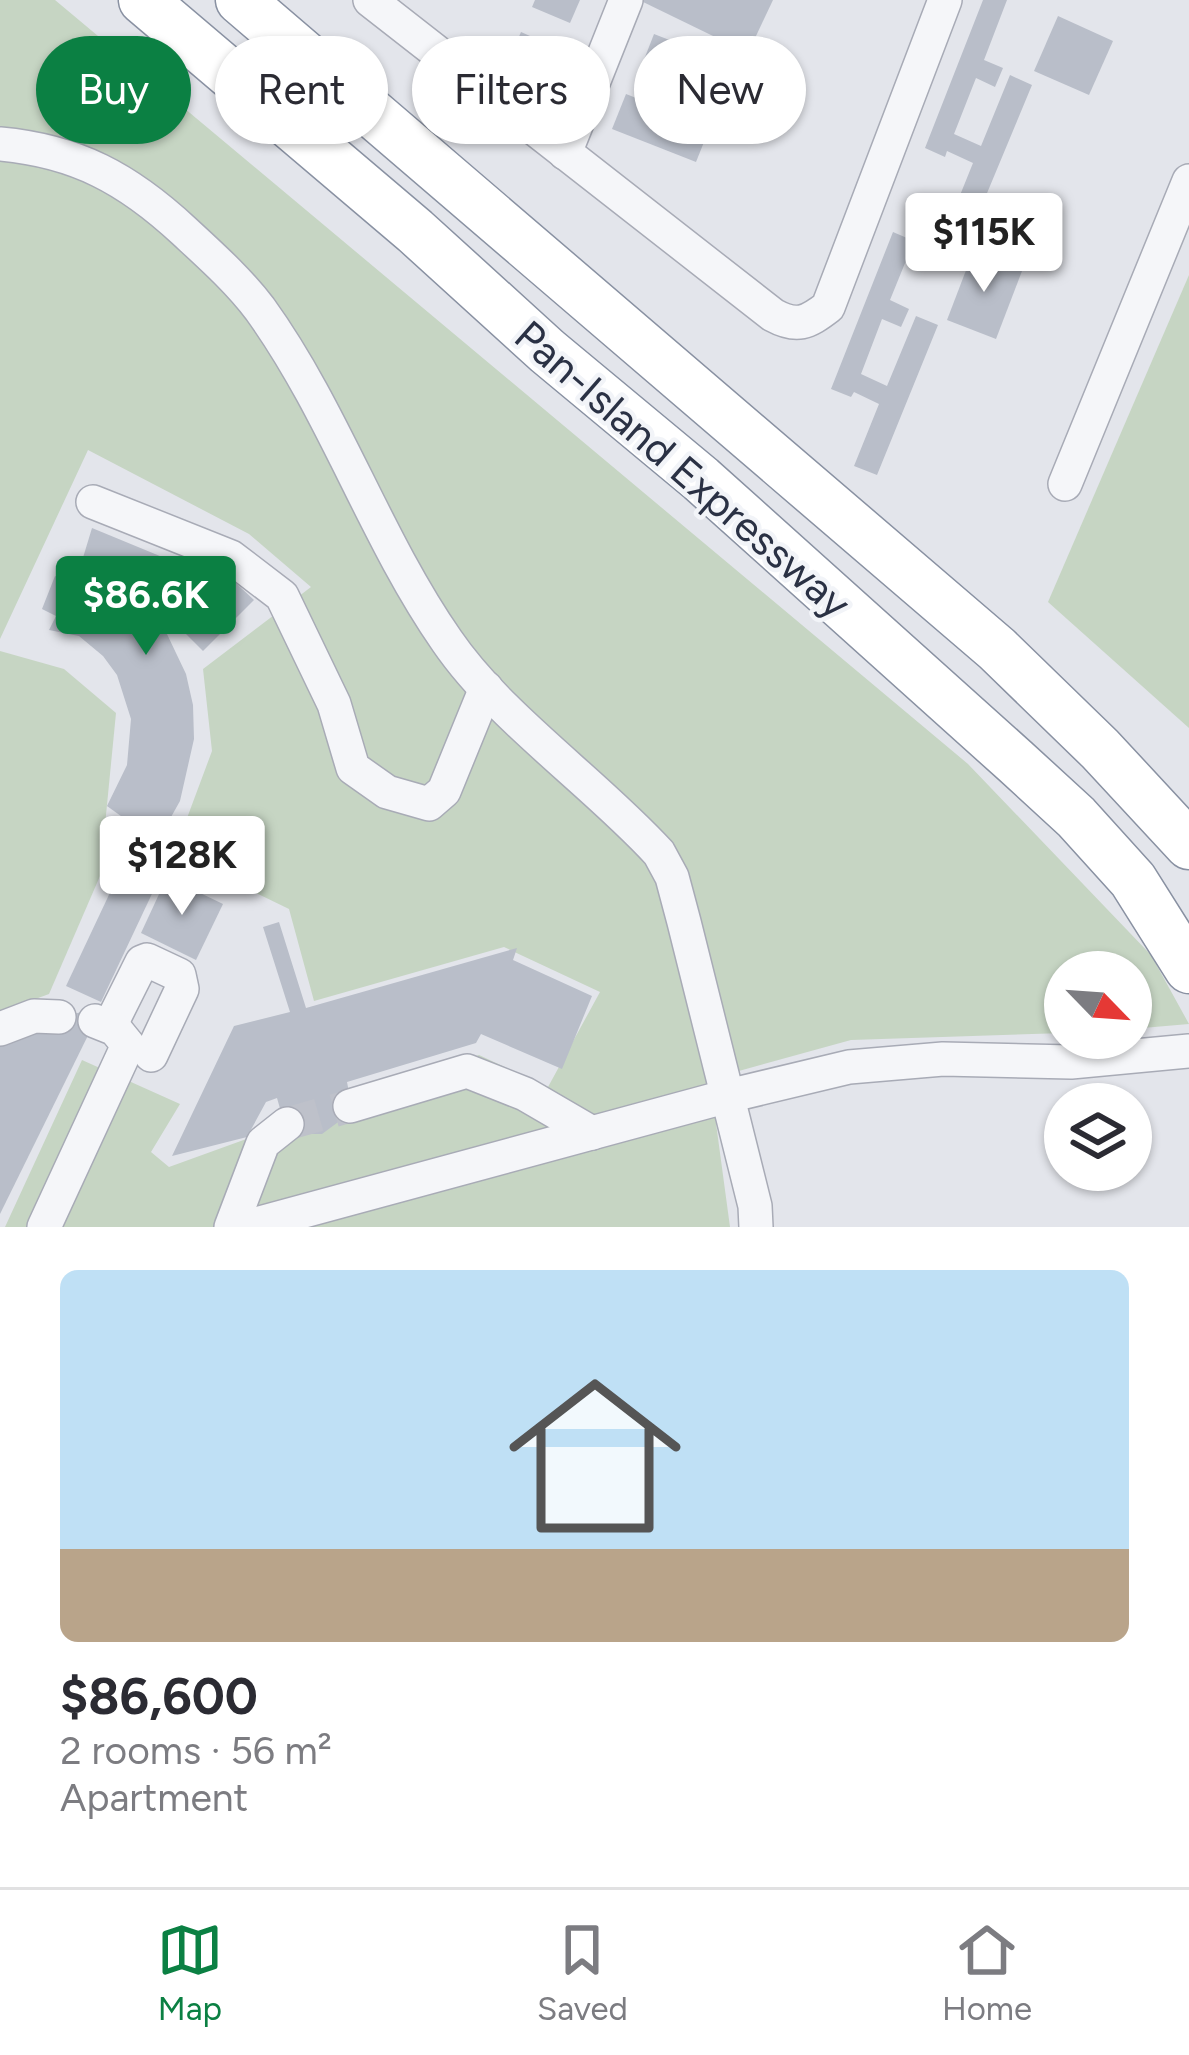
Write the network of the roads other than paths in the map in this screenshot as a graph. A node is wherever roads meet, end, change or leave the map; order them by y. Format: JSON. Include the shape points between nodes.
{"nodes":[{"id":1,"x":143,"y":0,"type":"edge"},
{"id":2,"x":240,"y":0,"type":"edge"},
{"id":3,"x":626,"y":0,"type":"edge"},
{"id":4,"x":946,"y":0,"type":"edge"},
{"id":5,"x":388,"y":4,"type":"edge"},
{"id":6,"x":0,"y":144,"type":"edge"},
{"id":7,"x":566,"y":153,"type":"junction"},
{"id":8,"x":1189,"y":182,"type":"edge"},
{"id":9,"x":1065,"y":484,"type":"dead end"},
{"id":10,"x":93,"y":502,"type":"dead end"},
{"id":11,"x":486,"y":688,"type":"junction"},
{"id":12,"x":1189,"y":845,"type":"edge"},
{"id":13,"x":1189,"y":969,"type":"edge"},
{"id":14,"x":59,"y":1017,"type":"dead end"},
{"id":15,"x":0,"y":1029,"type":"edge"},
{"id":16,"x":1189,"y":1051,"type":"edge"},
{"id":17,"x":152,"y":1055,"type":"dead end"},
{"id":18,"x":728,"y":1096,"type":"junction"},
{"id":19,"x":350,"y":1106,"type":"tunnel mouth"},
{"id":20,"x":287,"y":1124,"type":"tunnel mouth"},
{"id":21,"x":592,"y":1133,"type":"junction"},
{"id":22,"x":44,"y":1227,"type":"edge"},
{"id":23,"x":231,"y":1227,"type":"edge"},
{"id":24,"x":245,"y":1227,"type":"edge"},
{"id":25,"x":756,"y":1227,"type":"edge"}],
"edges":[{"from":1,"to":13,"type":"highway","name":"Pan-Island Expressway","via":[[1015,760],[1133,880]]},
{"from":2,"to":12,"type":"highway","name":"Pan-Island Expressway","via":[[998,649]]},
{"from":3,"to":7,"type":"lane"},
{"from":4,"to":7,"type":"lane","via":[[828,308],[807,323],[773,316]]},
{"from":5,"to":7,"type":"lane"},
{"from":6,"to":11,"type":"lane","via":[[70,155],[129,186],[227,271],[296,364],[392,550],[448,644]]},
{"from":8,"to":9,"type":"lane"},
{"from":10,"to":11,"type":"lane","via":[[231,557],[282,596],[334,704],[353,768],[387,792],[429,804],[444,791]]},
{"from":11,"to":18,"type":"lane","via":[[659,853]]},
{"from":14,"to":15,"type":"lane"},
{"from":16,"to":18,"type":"lane","via":[[849,1067]]},
{"from":17,"to":22,"type":"lane","via":[[182,989],[178,975],[147,960],[102,1024],[128,1045]]},
{"from":18,"to":21,"type":"lane"},
{"from":18,"to":25,"type":"lane"},
{"from":19,"to":21,"type":"lane","via":[[467,1071]]},
{"from":20,"to":23,"type":"lane","via":[[263,1143]]},
{"from":21,"to":24,"type":"lane"}]}
